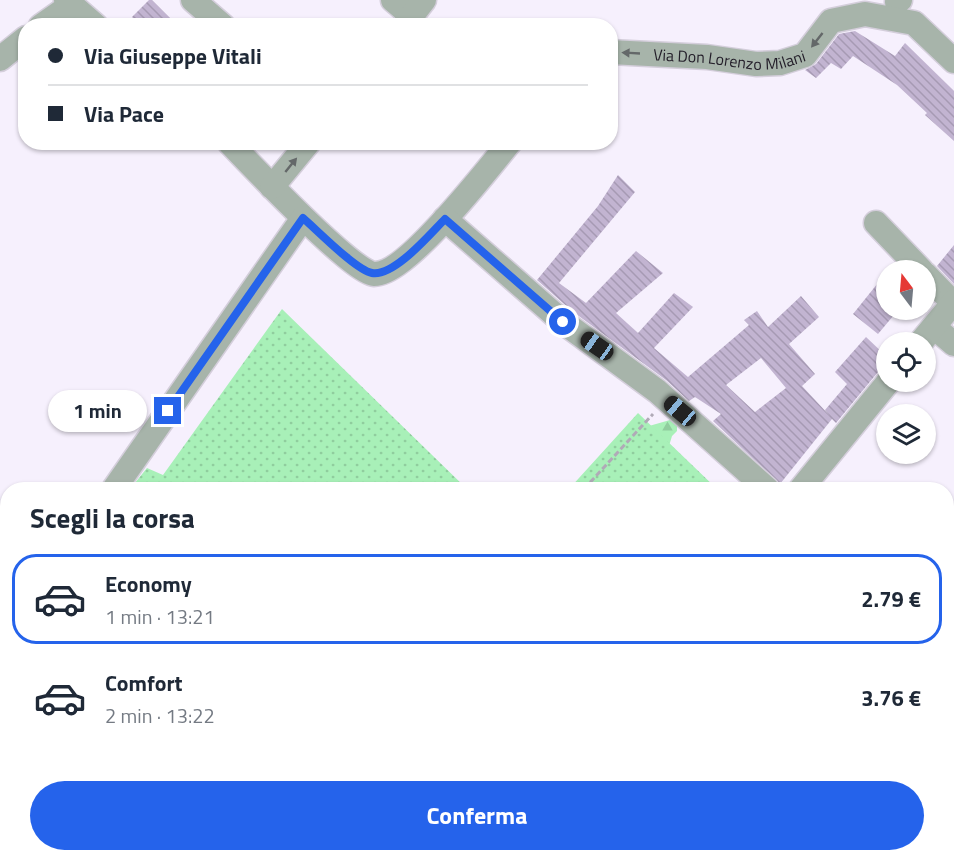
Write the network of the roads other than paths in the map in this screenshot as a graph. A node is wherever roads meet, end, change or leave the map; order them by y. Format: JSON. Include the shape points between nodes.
{"nodes":[{"id":1,"x":193,"y":0,"type":"edge"},
{"id":2,"x":393,"y":0,"type":"edge"},
{"id":3,"x":897,"y":1,"type":"edge"},
{"id":4,"x":68,"y":2,"type":"edge"},
{"id":5,"x":413,"y":14,"type":"edge"},
{"id":6,"x":51,"y":18,"type":"edge"},
{"id":7,"x":87,"y":18,"type":"edge"},
{"id":8,"x":214,"y":18,"type":"edge"},
{"id":9,"x":914,"y":23,"type":"junction"},
{"id":10,"x":18,"y":44,"type":"edge"},
{"id":11,"x":618,"y":52,"type":"edge"},
{"id":12,"x":0,"y":59,"type":"edge"},
{"id":13,"x":954,"y":61,"type":"edge"},
{"id":14,"x":237,"y":150,"type":"edge"},
{"id":15,"x":302,"y":150,"type":"edge"},
{"id":16,"x":503,"y":150,"type":"edge"},
{"id":17,"x":272,"y":187,"type":"junction"},
{"id":18,"x":303,"y":218,"type":"junction"},
{"id":19,"x":445,"y":219,"type":"junction"},
{"id":20,"x":876,"y":223,"type":"dead end"},
{"id":21,"x":911,"y":260,"type":"edge"},
{"id":22,"x":936,"y":285,"type":"edge"},
{"id":23,"x":953,"y":303,"type":"edge"},
{"id":24,"x":930,"y":332,"type":"edge"},
{"id":25,"x":936,"y":337,"type":"edge"},
{"id":26,"x":954,"y":344,"type":"edge"},
{"id":27,"x":881,"y":392,"type":"edge"},
{"id":28,"x":119,"y":482,"type":"edge"},
{"id":29,"x":759,"y":482,"type":"edge"},
{"id":30,"x":807,"y":482,"type":"edge"}],
"edges":[{"from":1,"to":8,"type":"street"},
{"from":2,"to":5,"type":"street"},
{"from":3,"to":9,"type":"street"},
{"from":4,"to":6,"type":"street"},
{"from":4,"to":7,"type":"street"},
{"from":9,"to":11,"type":"street","name":"Via Don Lorenzo Milani","one_way":true,"via":[[865,14],[831,21],[805,55],[780,63]]},
{"from":9,"to":13,"type":"street"},
{"from":10,"to":12,"type":"street"},
{"from":14,"to":17,"type":"street"},
{"from":17,"to":15,"type":"street","one_way":true},
{"from":16,"to":19,"type":"street"},
{"from":17,"to":18,"type":"street"},
{"from":18,"to":19,"type":"street","via":[[361,269],[374,274],[386,271],[409,254]]},
{"from":18,"to":28,"type":"street"},
{"from":19,"to":29,"type":"street","via":[[563,322],[662,395]]},
{"from":20,"to":21,"type":"street"},
{"from":22,"to":23,"type":"street"},
{"from":23,"to":24,"type":"street"},
{"from":25,"to":26,"type":"street"},
{"from":27,"to":30,"type":"street"}]}
